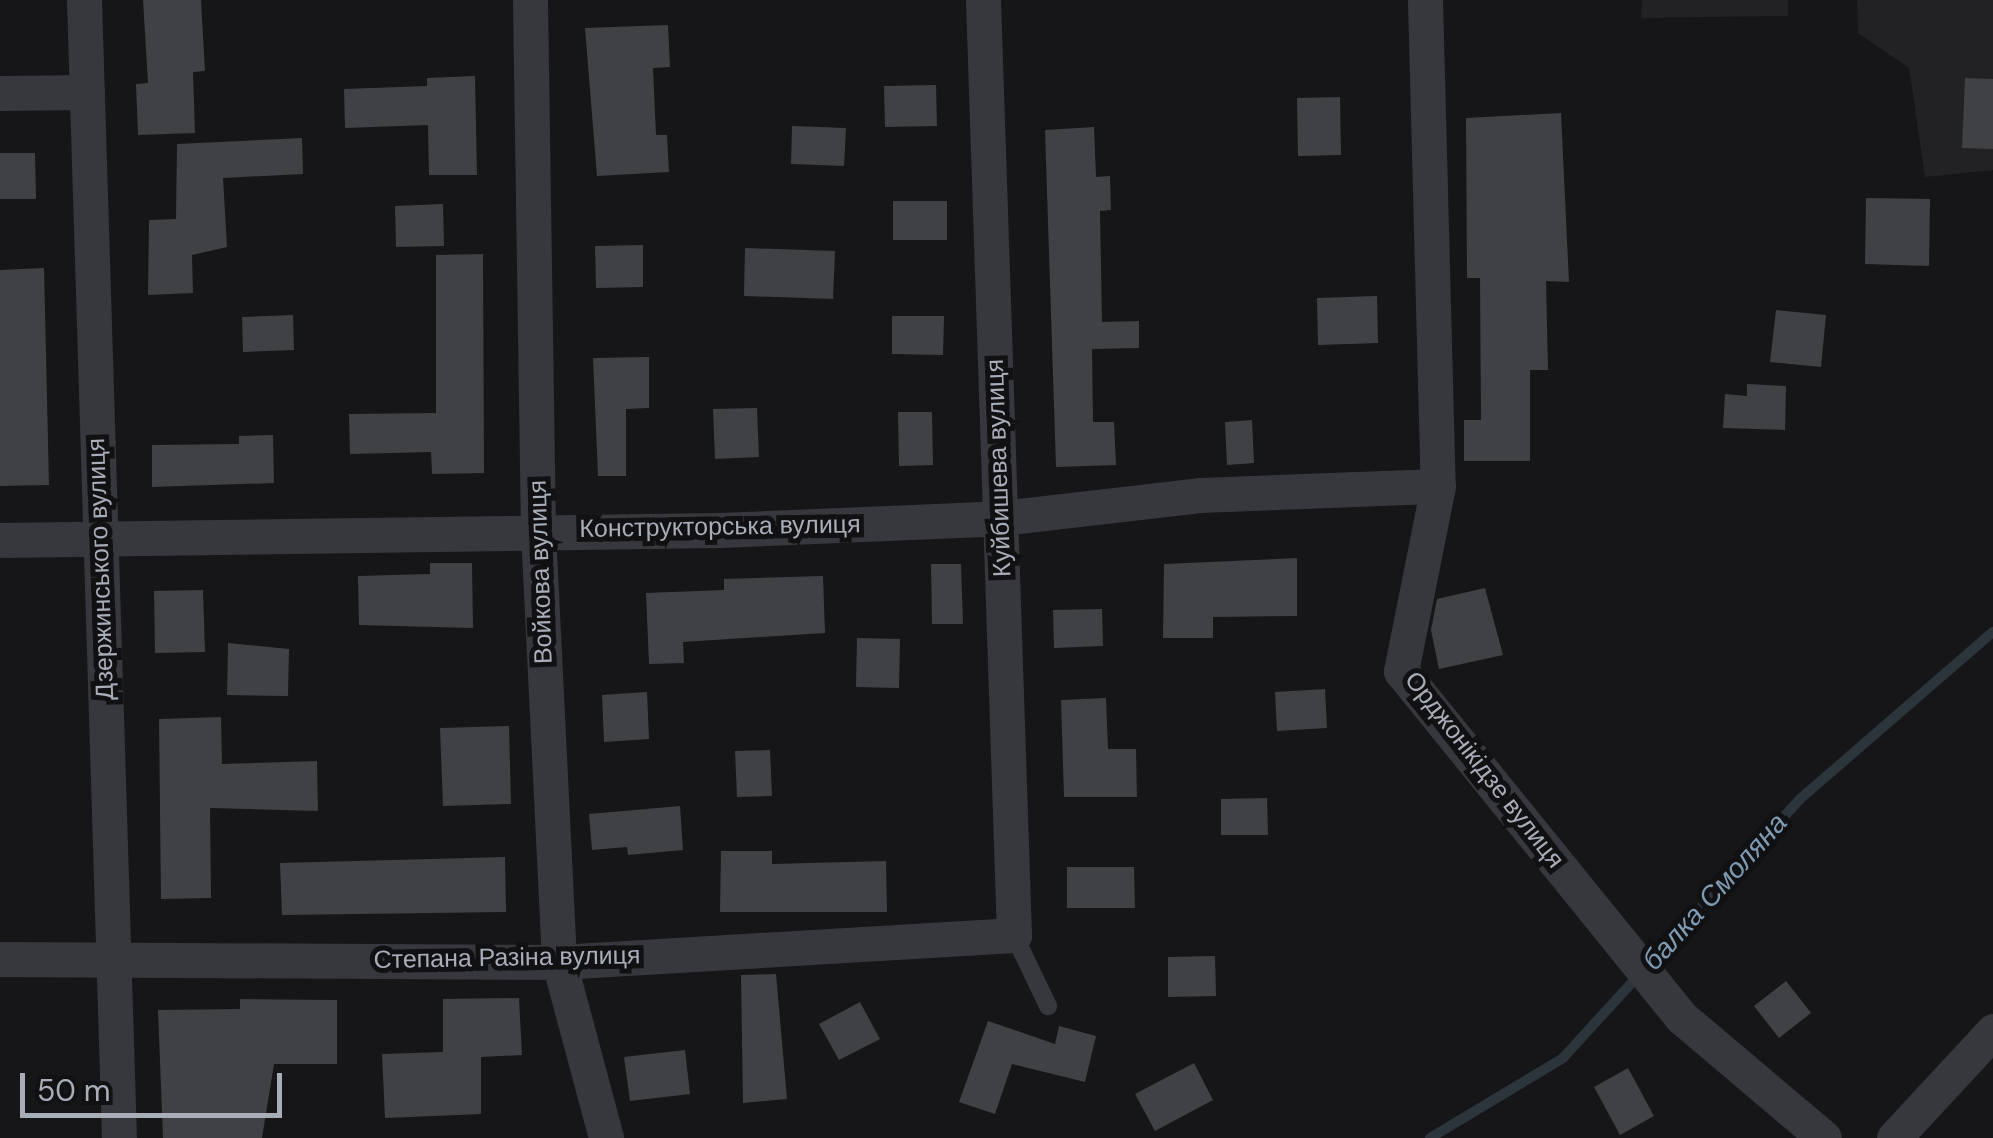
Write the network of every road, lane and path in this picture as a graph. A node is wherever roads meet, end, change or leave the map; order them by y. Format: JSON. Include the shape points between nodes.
{"nodes":[{"id":1,"x":84,"y":0,"type":"edge"},
{"id":2,"x":530,"y":0,"type":"edge"},
{"id":3,"x":983,"y":0,"type":"edge"},
{"id":4,"x":1424,"y":0,"type":"edge"},
{"id":5,"x":87,"y":92,"type":"junction"},
{"id":6,"x":0,"y":93,"type":"edge"},
{"id":7,"x":1438,"y":486,"type":"junction"},
{"id":8,"x":1001,"y":518,"type":"junction"},
{"id":9,"x":538,"y":532,"type":"junction"},
{"id":10,"x":0,"y":540,"type":"edge"},
{"id":11,"x":101,"y":540,"type":"junction"},
{"id":12,"x":1014,"y":936,"type":"junction"},
{"id":13,"x":0,"y":959,"type":"edge"},
{"id":14,"x":111,"y":959,"type":"junction"},
{"id":15,"x":559,"y":962,"type":"junction"},
{"id":16,"x":1048,"y":1006,"type":"dead end"},
{"id":17,"x":1993,"y":1031,"type":"edge"},
{"id":18,"x":118,"y":1138,"type":"edge"},
{"id":19,"x":606,"y":1138,"type":"edge"},
{"id":20,"x":1824,"y":1138,"type":"edge"},
{"id":21,"x":1894,"y":1138,"type":"edge"}],
"edges":[{"from":1,"to":5,"type":"street","name":"Дзержинського вулиця"},
{"from":2,"to":9,"type":"street","name":"Войкова вулиця"},
{"from":3,"to":8,"type":"street","name":"Куйбишева вулиця"},
{"from":4,"to":7,"type":"street","name":"Орджонікідзе вулиця"},
{"from":5,"to":6,"type":"street"},
{"from":5,"to":11,"type":"street","name":"Дзержинського вулиця"},
{"from":7,"to":8,"type":"street","name":"Конструкторська вулиця","via":[[1200,495]]},
{"from":7,"to":20,"type":"street","name":"Орджонікідзе вулиця","via":[[1401,671],[1681,1017]]},
{"from":8,"to":9,"type":"street","name":"Конструкторська вулиця"},
{"from":8,"to":12,"type":"street","name":"Куйбишева вулиця"},
{"from":9,"to":11,"type":"street","name":"Конструкторська вулиця"},
{"from":9,"to":15,"type":"street","name":"Войкова вулиця"},
{"from":10,"to":11,"type":"street","name":"Конструкторська вулиця"},
{"from":11,"to":14,"type":"street","name":"Дзержинського вулиця"},
{"from":12,"to":15,"type":"street","name":"Степана Разіна вулиця"},
{"from":12,"to":16,"type":"lane"},
{"from":13,"to":14,"type":"street","name":"Степана Разіна вулиця"},
{"from":14,"to":15,"type":"street","name":"Степана Разіна вулиця"},
{"from":14,"to":18,"type":"street","name":"Дзержинського вулиця"},
{"from":15,"to":19,"type":"street","name":"Войкова вулиця"},
{"from":17,"to":21,"type":"street"}]}
